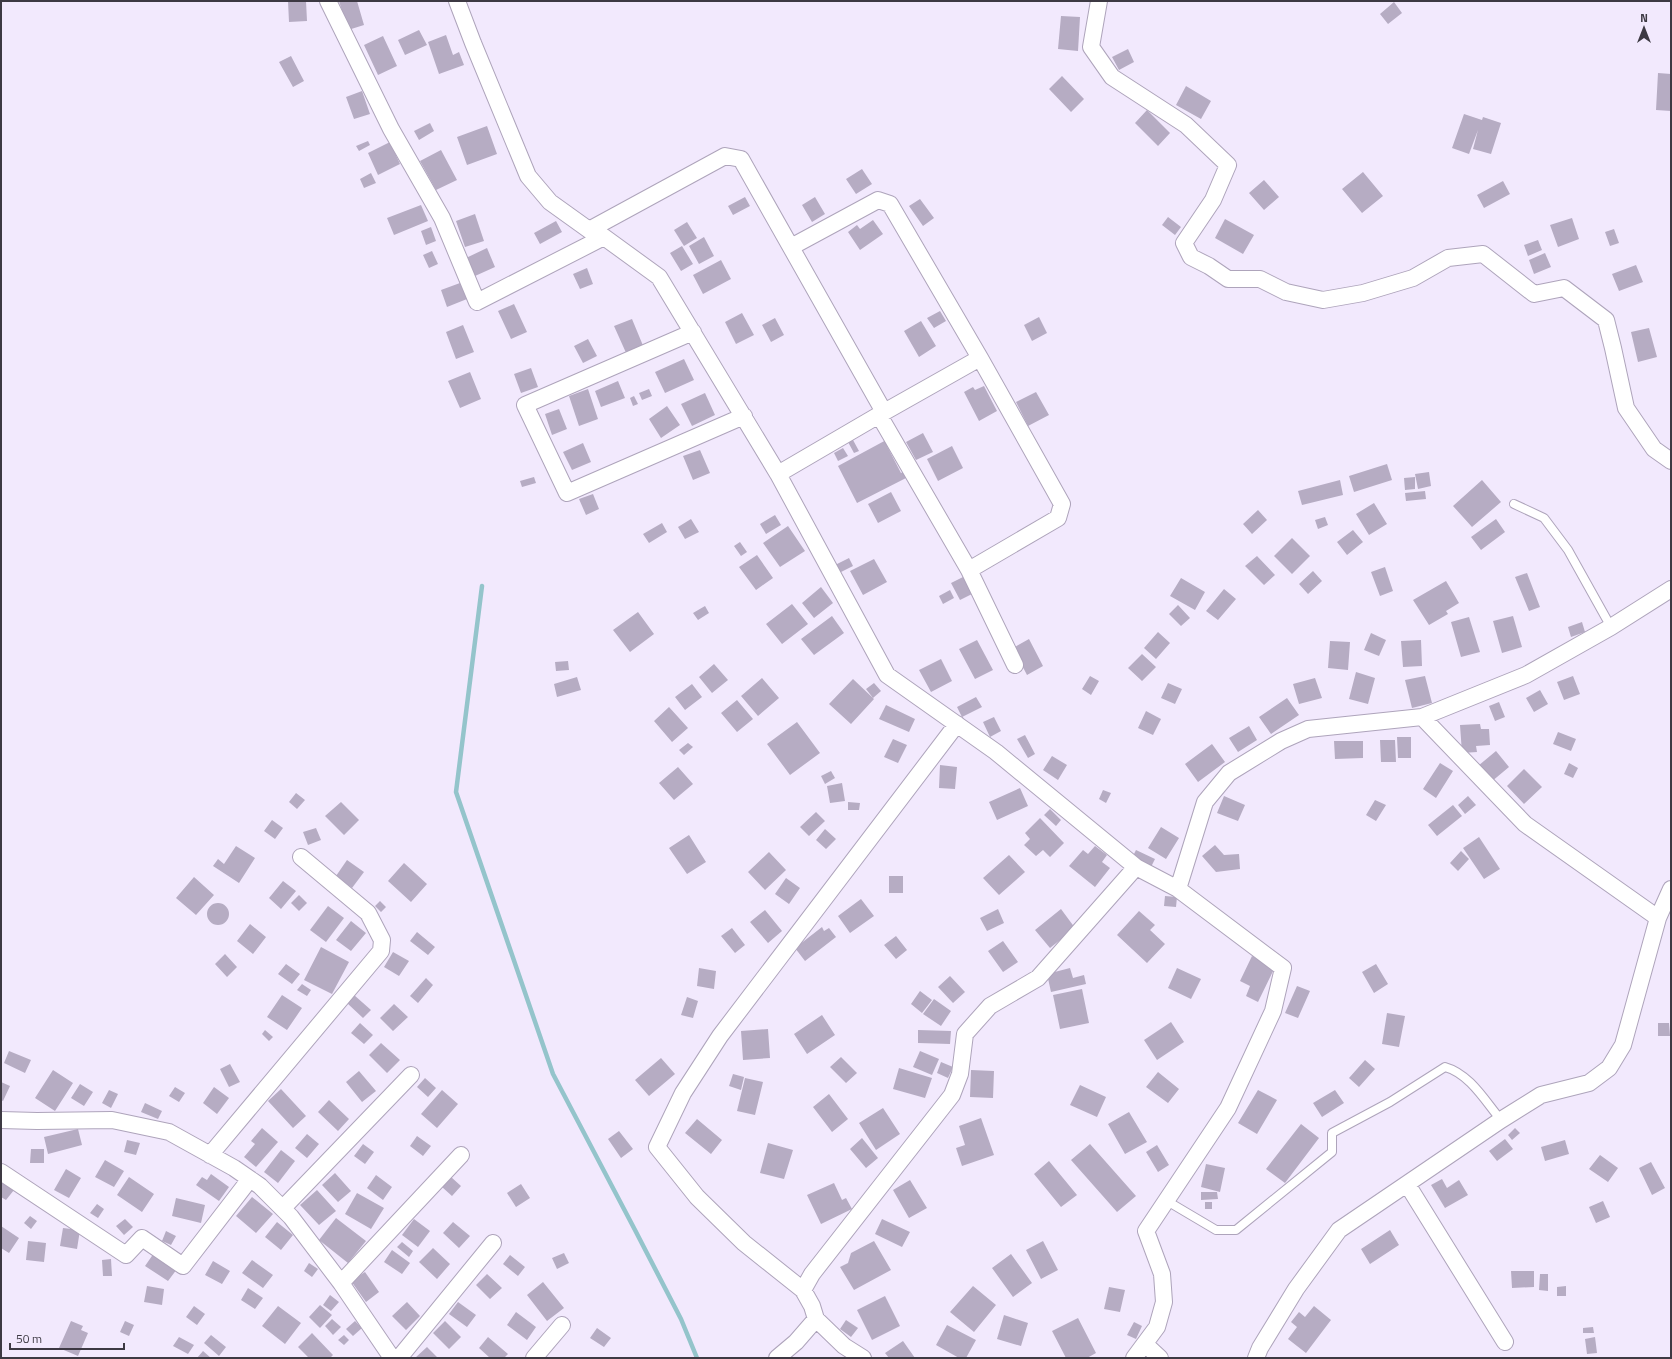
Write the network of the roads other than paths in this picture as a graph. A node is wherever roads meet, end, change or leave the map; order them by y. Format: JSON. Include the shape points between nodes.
{"nodes":[{"id":1,"x":328,"y":1,"type":"edge"},
{"id":2,"x":457,"y":1,"type":"edge"},
{"id":3,"x":1099,"y":1,"type":"edge"},
{"id":4,"x":589,"y":230,"type":"junction"},
{"id":5,"x":604,"y":237,"type":"junction"},
{"id":6,"x":790,"y":247,"type":"junction"},
{"id":7,"x":693,"y":332,"type":"junction"},
{"id":8,"x":980,"y":358,"type":"junction"},
{"id":9,"x":881,"y":413,"type":"junction"},
{"id":10,"x":744,"y":416,"type":"junction"},
{"id":11,"x":1671,"y":461,"type":"edge"},
{"id":12,"x":778,"y":474,"type":"junction"},
{"id":13,"x":1514,"y":504,"type":"dead end"},
{"id":14,"x":969,"y":570,"type":"junction"},
{"id":15,"x":1671,"y":589,"type":"edge"},
{"id":16,"x":1611,"y":627,"type":"junction"},
{"id":17,"x":1015,"y":665,"type":"dead end"},
{"id":18,"x":1422,"y":717,"type":"junction"},
{"id":19,"x":957,"y":724,"type":"junction"},
{"id":20,"x":300,"y":857,"type":"dead end"},
{"id":21,"x":1136,"y":867,"type":"junction"},
{"id":22,"x":1178,"y":889,"type":"junction"},
{"id":23,"x":1670,"y":898,"type":"edge"},
{"id":24,"x":1658,"y":918,"type":"junction"},
{"id":25,"x":411,"y":1075,"type":"dead end"},
{"id":26,"x":1,"y":1120,"type":"edge"},
{"id":27,"x":1500,"y":1120,"type":"junction"},
{"id":28,"x":210,"y":1155,"type":"junction"},
{"id":29,"x":461,"y":1155,"type":"dead end"},
{"id":30,"x":1,"y":1172,"type":"edge"},
{"id":31,"x":250,"y":1179,"type":"junction"},
{"id":32,"x":1407,"y":1184,"type":"junction"},
{"id":33,"x":1167,"y":1201,"type":"junction"},
{"id":34,"x":283,"y":1208,"type":"junction"},
{"id":35,"x":493,"y":1243,"type":"dead end"},
{"id":36,"x":341,"y":1283,"type":"junction"},
{"id":37,"x":803,"y":1290,"type":"junction"},
{"id":38,"x":816,"y":1319,"type":"junction"},
{"id":39,"x":562,"y":1325,"type":"dead end"},
{"id":40,"x":1505,"y":1342,"type":"dead end"},
{"id":41,"x":1145,"y":1344,"type":"junction"},
{"id":42,"x":392,"y":1358,"type":"edge"},
{"id":43,"x":399,"y":1358,"type":"edge"},
{"id":44,"x":534,"y":1358,"type":"edge"},
{"id":45,"x":778,"y":1358,"type":"edge"},
{"id":46,"x":863,"y":1358,"type":"edge"},
{"id":47,"x":1134,"y":1358,"type":"edge"},
{"id":48,"x":1160,"y":1358,"type":"edge"},
{"id":49,"x":1256,"y":1358,"type":"edge"}],
"edges":[{"from":1,"to":5,"type":"street","via":[[391,129],[442,218],[477,302]]},
{"from":2,"to":4,"type":"street","via":[[528,176],[550,202]]},
{"from":3,"to":11,"type":"street","via":[[1092,47],[1112,77],[1186,125],[1228,165],[1213,200],[1184,242],[1191,257],[1228,279],[1260,279],[1286,292],[1323,300],[1363,293],[1413,278],[1448,258],[1482,254],[1534,294],[1564,288],[1606,320],[1626,408],[1654,449]]},
{"from":4,"to":5,"type":"street"},
{"from":4,"to":6,"type":"street","via":[[725,156],[741,159]]},
{"from":5,"to":7,"type":"street","via":[[659,278]]},
{"from":6,"to":8,"type":"street","via":[[878,200],[890,204]]},
{"from":6,"to":9,"type":"street"},
{"from":7,"to":10,"type":"street"},
{"from":7,"to":10,"type":"street","via":[[525,404],[566,493]]},
{"from":8,"to":9,"type":"street"},
{"from":8,"to":14,"type":"street","via":[[1062,504],[1058,518]]},
{"from":9,"to":12,"type":"street"},
{"from":9,"to":14,"type":"street"},
{"from":10,"to":12,"type":"street"},
{"from":12,"to":19,"type":"street","via":[[887,675]]},
{"from":13,"to":16,"type":"lane","via":[[1544,518],[1568,550]]},
{"from":14,"to":17,"type":"street"},
{"from":15,"to":16,"type":"street"},
{"from":16,"to":18,"type":"street","via":[[1526,674]]},
{"from":18,"to":22,"type":"street","via":[[1308,729],[1281,741],[1229,773],[1205,802]]},
{"from":18,"to":24,"type":"street","via":[[1525,824]]},
{"from":19,"to":21,"type":"street","via":[[996,752]]},
{"from":19,"to":37,"type":"street","via":[[720,1036],[683,1093],[657,1147],[697,1197],[739,1238]]},
{"from":20,"to":28,"type":"street","via":[[368,913],[382,940],[381,951]]},
{"from":21,"to":22,"type":"street"},
{"from":21,"to":37,"type":"street","via":[[1038,978],[990,1006],[965,1034],[960,1074],[952,1095],[812,1274]]},
{"from":22,"to":33,"type":"street","via":[[1283,968],[1273,1011],[1228,1108]]},
{"from":23,"to":24,"type":"street"},
{"from":24,"to":27,"type":"street","via":[[1623,1045],[1609,1068],[1589,1083],[1541,1095]]},
{"from":25,"to":34,"type":"street"},
{"from":26,"to":28,"type":"street","via":[[112,1120],[169,1132]]},
{"from":27,"to":32,"type":"street"},
{"from":27,"to":33,"type":"lane","via":[[1465,1077],[1456,1070],[1445,1067],[1390,1102],[1332,1133],[1332,1152],[1236,1230],[1216,1230]]},
{"from":28,"to":31,"type":"street"},
{"from":29,"to":36,"type":"street"},
{"from":30,"to":31,"type":"street","via":[[126,1254],[142,1238],[183,1266]]},
{"from":31,"to":34,"type":"street"},
{"from":32,"to":40,"type":"street"},
{"from":32,"to":49,"type":"street","via":[[1338,1230],[1296,1289]]},
{"from":33,"to":41,"type":"street","via":[[1146,1231],[1162,1274],[1164,1302],[1157,1327]]},
{"from":34,"to":36,"type":"street"},
{"from":35,"to":43,"type":"street"},
{"from":36,"to":42,"type":"street"},
{"from":37,"to":38,"type":"street"},
{"from":38,"to":45,"type":"street"},
{"from":38,"to":46,"type":"street","via":[[844,1346]]},
{"from":39,"to":44,"type":"street"},
{"from":41,"to":47,"type":"street"},
{"from":41,"to":48,"type":"street"}]}
